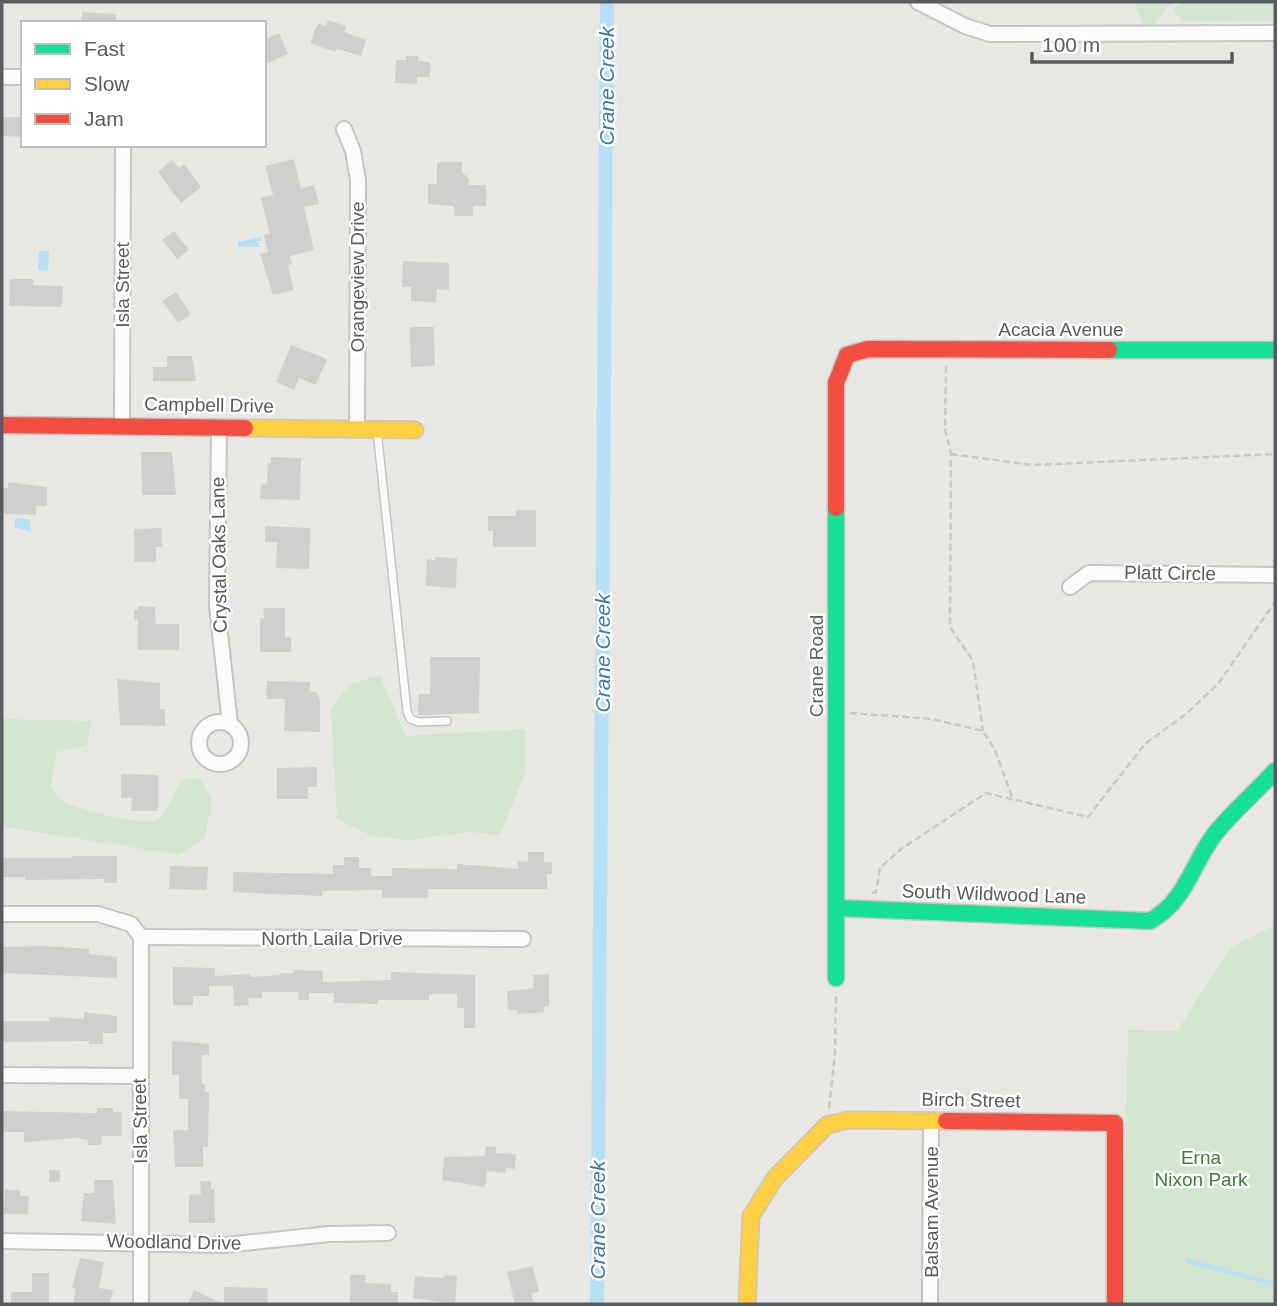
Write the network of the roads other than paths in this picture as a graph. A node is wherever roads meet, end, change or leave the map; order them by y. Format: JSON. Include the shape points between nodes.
{"nodes":[{"id":1,"x":918,"y":2,"type":"edge"},
{"id":2,"x":1275,"y":33,"type":"edge"},
{"id":3,"x":2,"y":77,"type":"edge"},
{"id":4,"x":21,"y":77,"type":"edge"},
{"id":5,"x":344,"y":128,"type":"dead end"},
{"id":6,"x":122,"y":147,"type":"edge"},
{"id":7,"x":1275,"y":350,"type":"edge"},
{"id":8,"x":847,"y":355,"type":"joint"},
{"id":9,"x":2,"y":425,"type":"edge"},
{"id":10,"x":122,"y":425,"type":"junction"},
{"id":11,"x":219,"y":426,"type":"junction"},
{"id":12,"x":357,"y":429,"type":"junction"},
{"id":13,"x":376,"y":429,"type":"junction"},
{"id":14,"x":415,"y":430,"type":"dead end"},
{"id":15,"x":1275,"y":575,"type":"edge"},
{"id":16,"x":1070,"y":587,"type":"dead end"},
{"id":17,"x":447,"y":721,"type":"dead end"},
{"id":18,"x":230,"y":724,"type":"dead end"},
{"id":19,"x":1275,"y":771,"type":"edge"},
{"id":20,"x":837,"y":908,"type":"junction"},
{"id":21,"x":2,"y":914,"type":"edge"},
{"id":22,"x":141,"y":937,"type":"junction"},
{"id":23,"x":523,"y":939,"type":"dead end"},
{"id":24,"x":836,"y":978,"type":"road end"},
{"id":25,"x":2,"y":1075,"type":"edge"},
{"id":26,"x":139,"y":1076,"type":"junction"},
{"id":27,"x":931,"y":1121,"type":"junction"},
{"id":28,"x":388,"y":1233,"type":"dead end"},
{"id":29,"x":2,"y":1241,"type":"edge"},
{"id":30,"x":142,"y":1242,"type":"junction"},
{"id":31,"x":141,"y":1304,"type":"edge"},
{"id":32,"x":747,"y":1304,"type":"edge"},
{"id":33,"x":930,"y":1304,"type":"edge"},
{"id":34,"x":1115,"y":1304,"type":"edge"}],
"edges":[{"from":1,"to":2,"type":"street","via":[[990,34]]},
{"from":3,"to":4,"type":"street"},
{"from":5,"to":12,"type":"street","name":"Orangeview Drive","via":[[358,180]]},
{"from":6,"to":10,"type":"street","name":"Isla Street"},
{"from":7,"to":8,"type":"street","name":"Acacia Avenue","via":[[869,349]]},
{"from":8,"to":20,"type":"street","name":"Crane Road","via":[[836,383]]},
{"from":9,"to":10,"type":"street","name":"Campbell Drive"},
{"from":10,"to":11,"type":"street","name":"Campbell Drive"},
{"from":11,"to":12,"type":"street","name":"Campbell Drive"},
{"from":11,"to":18,"type":"street","name":"Crystal Oaks Lane","via":[[217,606]]},
{"from":12,"to":13,"type":"street","name":"Campbell Drive"},
{"from":13,"to":14,"type":"street","name":"Campbell Drive"},
{"from":13,"to":17,"type":"lane","via":[[407,711],[410,719],[419,722]]},
{"from":15,"to":16,"type":"street","name":"Platt Circle","via":[[1089,573]]},
{"from":19,"to":20,"type":"street","name":"South Wildwood Lane","via":[[1208,844],[1187,889],[1166,914],[1150,921]]},
{"from":20,"to":24,"type":"street","name":"Crane Road"},
{"from":21,"to":22,"type":"street","via":[[98,914],[131,924]]},
{"from":22,"to":23,"type":"street","name":"North Laila Drive"},
{"from":22,"to":26,"type":"street","name":"Isla Street"},
{"from":25,"to":26,"type":"street"},
{"from":26,"to":30,"type":"street","name":"Isla Street"},
{"from":27,"to":32,"type":"street","name":"Birch Street","via":[[848,1120],[827,1125],[775,1178],[751,1216]]},
{"from":27,"to":33,"type":"street","name":"Balsam Avenue"},
{"from":27,"to":34,"type":"street","name":"Birch Street","via":[[1115,1123]]},
{"from":28,"to":30,"type":"street","name":"Woodland Drive","via":[[226,1245]]},
{"from":29,"to":30,"type":"street","name":"Woodland Drive"},
{"from":30,"to":31,"type":"street","name":"Isla Street"}]}
